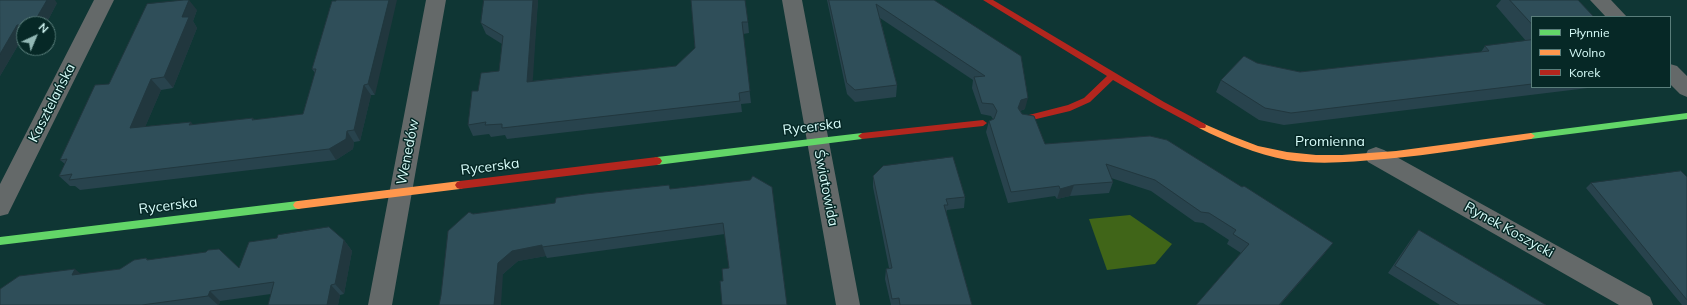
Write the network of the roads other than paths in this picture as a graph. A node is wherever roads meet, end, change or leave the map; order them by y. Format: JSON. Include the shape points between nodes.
{"nodes":[{"id":1,"x":104,"y":0,"type":"edge"},
{"id":2,"x":436,"y":0,"type":"edge"},
{"id":3,"x":792,"y":0,"type":"edge"},
{"id":4,"x":987,"y":0,"type":"edge"},
{"id":5,"x":1600,"y":0,"type":"edge"},
{"id":6,"x":1616,"y":16,"type":"edge"},
{"id":7,"x":1671,"y":72,"type":"edge"},
{"id":8,"x":1114,"y":75,"type":"junction"},
{"id":9,"x":1687,"y":89,"type":"edge"},
{"id":10,"x":1687,"y":116,"type":"edge"},
{"id":11,"x":1028,"y":118,"type":"edge"},
{"id":12,"x":984,"y":123,"type":"dead end"},
{"id":13,"x":817,"y":141,"type":"junction"},
{"id":14,"x":1376,"y":156,"type":"junction"},
{"id":15,"x":401,"y":192,"type":"junction"},
{"id":16,"x":0,"y":207,"type":"edge"},
{"id":17,"x":0,"y":241,"type":"edge"},
{"id":18,"x":380,"y":305,"type":"edge"},
{"id":19,"x":848,"y":305,"type":"edge"},
{"id":20,"x":1641,"y":305,"type":"edge"}],
"edges":[{"from":1,"to":16,"type":"street","name":"Kasztelańska"},
{"from":2,"to":15,"type":"street","name":"Wenedów"},
{"from":3,"to":13,"type":"street","name":"Światowida"},
{"from":4,"to":8,"type":"street","name":"Promienna"},
{"from":5,"to":6,"type":"street"},
{"from":7,"to":9,"type":"street"},
{"from":8,"to":11,"type":"street","via":[[1087,100],[1070,108]]},
{"from":8,"to":14,"type":"street","name":"Promienna","via":[[1211,131],[1262,151],[1315,159]]},
{"from":10,"to":14,"type":"street","name":"Promienna"},
{"from":12,"to":13,"type":"street","name":"Rycerska"},
{"from":13,"to":15,"type":"street","name":"Rycerska"},
{"from":13,"to":19,"type":"street","name":"Światowida"},
{"from":14,"to":20,"type":"street","name":"Rynek Koszycki"},
{"from":15,"to":17,"type":"street","name":"Rycerska"},
{"from":15,"to":18,"type":"street","name":"Wenedów"}]}
